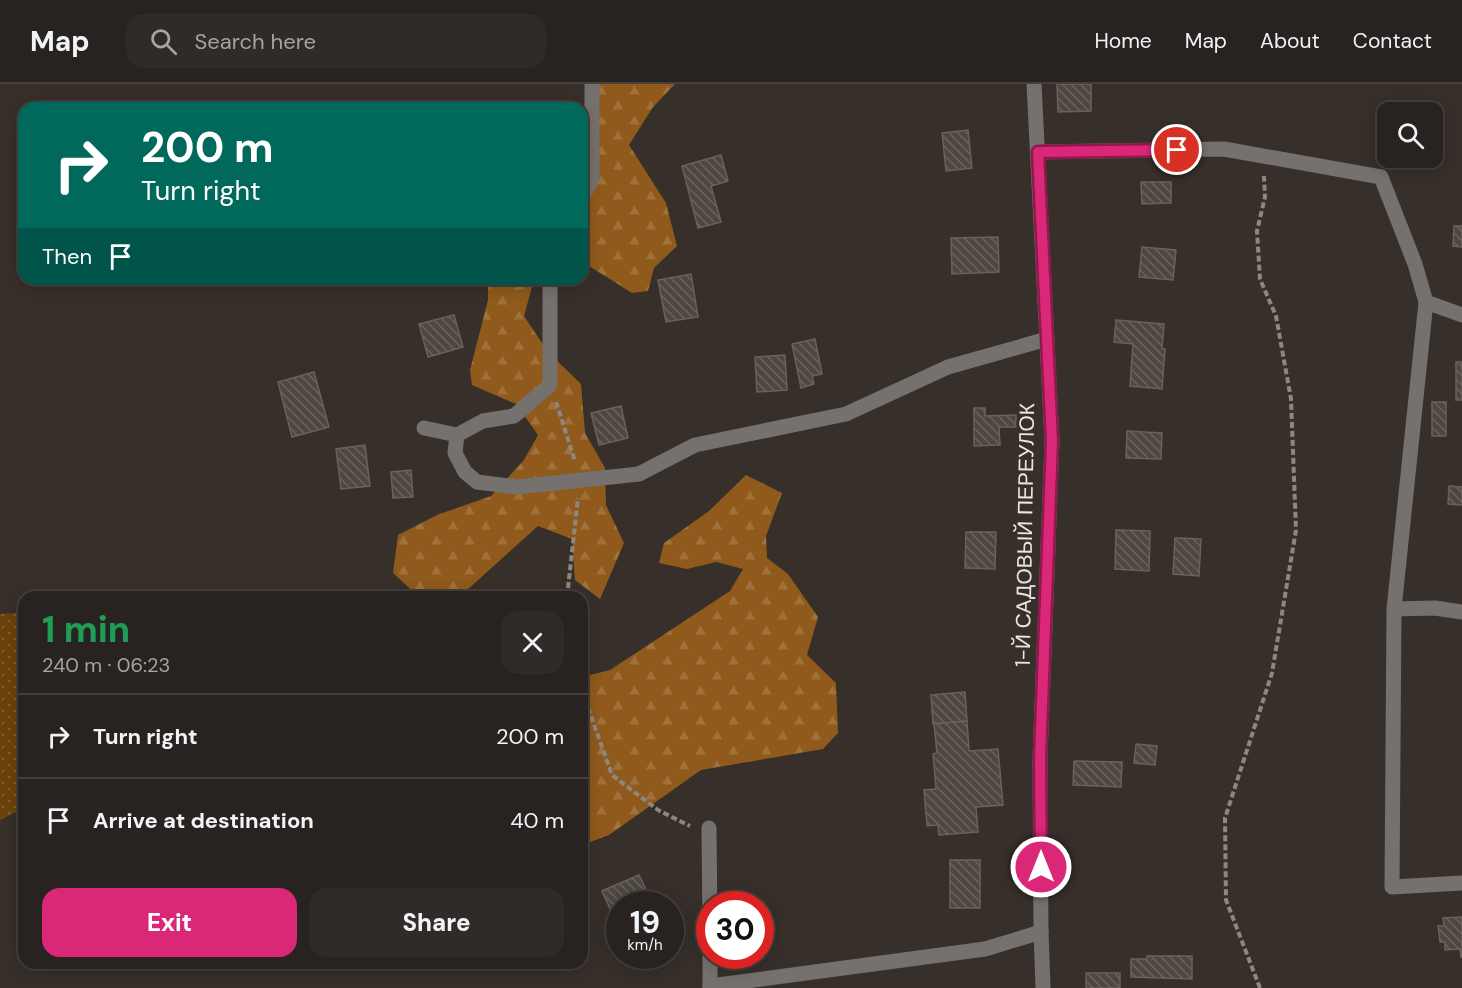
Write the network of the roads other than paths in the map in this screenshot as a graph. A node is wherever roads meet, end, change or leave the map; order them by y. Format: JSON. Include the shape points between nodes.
{"nodes":[{"id":1,"x":592,"y":84,"type":"edge"},
{"id":2,"x":1034,"y":84,"type":"edge"},
{"id":3,"x":1038,"y":152,"type":"junction"},
{"id":4,"x":588,"y":187,"type":"edge"},
{"id":5,"x":550,"y":285,"type":"edge"},
{"id":6,"x":1426,"y":302,"type":"junction"},
{"id":7,"x":1462,"y":315,"type":"edge"},
{"id":8,"x":1047,"y":339,"type":"junction"},
{"id":9,"x":424,"y":428,"type":"dead end"},
{"id":10,"x":457,"y":435,"type":"junction"},
{"id":11,"x":1394,"y":609,"type":"junction"},
{"id":12,"x":1462,"y":612,"type":"edge"},
{"id":13,"x":709,"y":831,"type":"road end"},
{"id":14,"x":1462,"y":883,"type":"edge"},
{"id":15,"x":710,"y":891,"type":"edge"},
{"id":16,"x":1041,"y":932,"type":"junction"},
{"id":17,"x":710,"y":969,"type":"edge"},
{"id":18,"x":710,"y":987,"type":"edge"},
{"id":19,"x":1043,"y":988,"type":"edge"}],
"edges":[{"from":1,"to":4,"type":"street","via":[[592,179]]},
{"from":2,"to":3,"type":"street","name":"1-Й САДОВЫЙ ПЕРЕУЛОК"},
{"from":3,"to":6,"type":"street","via":[[1224,149],[1382,177]]},
{"from":3,"to":8,"type":"street","name":"1-Й САДОВЫЙ ПЕРЕУЛОК"},
{"from":5,"to":10,"type":"street","via":[[550,385],[514,416],[483,421]]},
{"from":6,"to":7,"type":"street"},
{"from":6,"to":11,"type":"street"},
{"from":8,"to":10,"type":"street","via":[[948,368],[846,414],[695,445],[639,474],[517,487],[477,482],[465,472],[455,453]]},
{"from":8,"to":16,"type":"street","name":"1-Й САДОВЫЙ ПЕРЕУЛОК","via":[[1052,441],[1040,758]]},
{"from":9,"to":10,"type":"street"},
{"from":11,"to":12,"type":"street"},
{"from":11,"to":14,"type":"street","via":[[1392,887]]},
{"from":13,"to":15,"type":"street"},
{"from":16,"to":18,"type":"street","via":[[985,949]]},
{"from":16,"to":19,"type":"street","name":"1-Й САДОВЫЙ ПЕРЕУЛОК"},
{"from":17,"to":18,"type":"street"}]}
